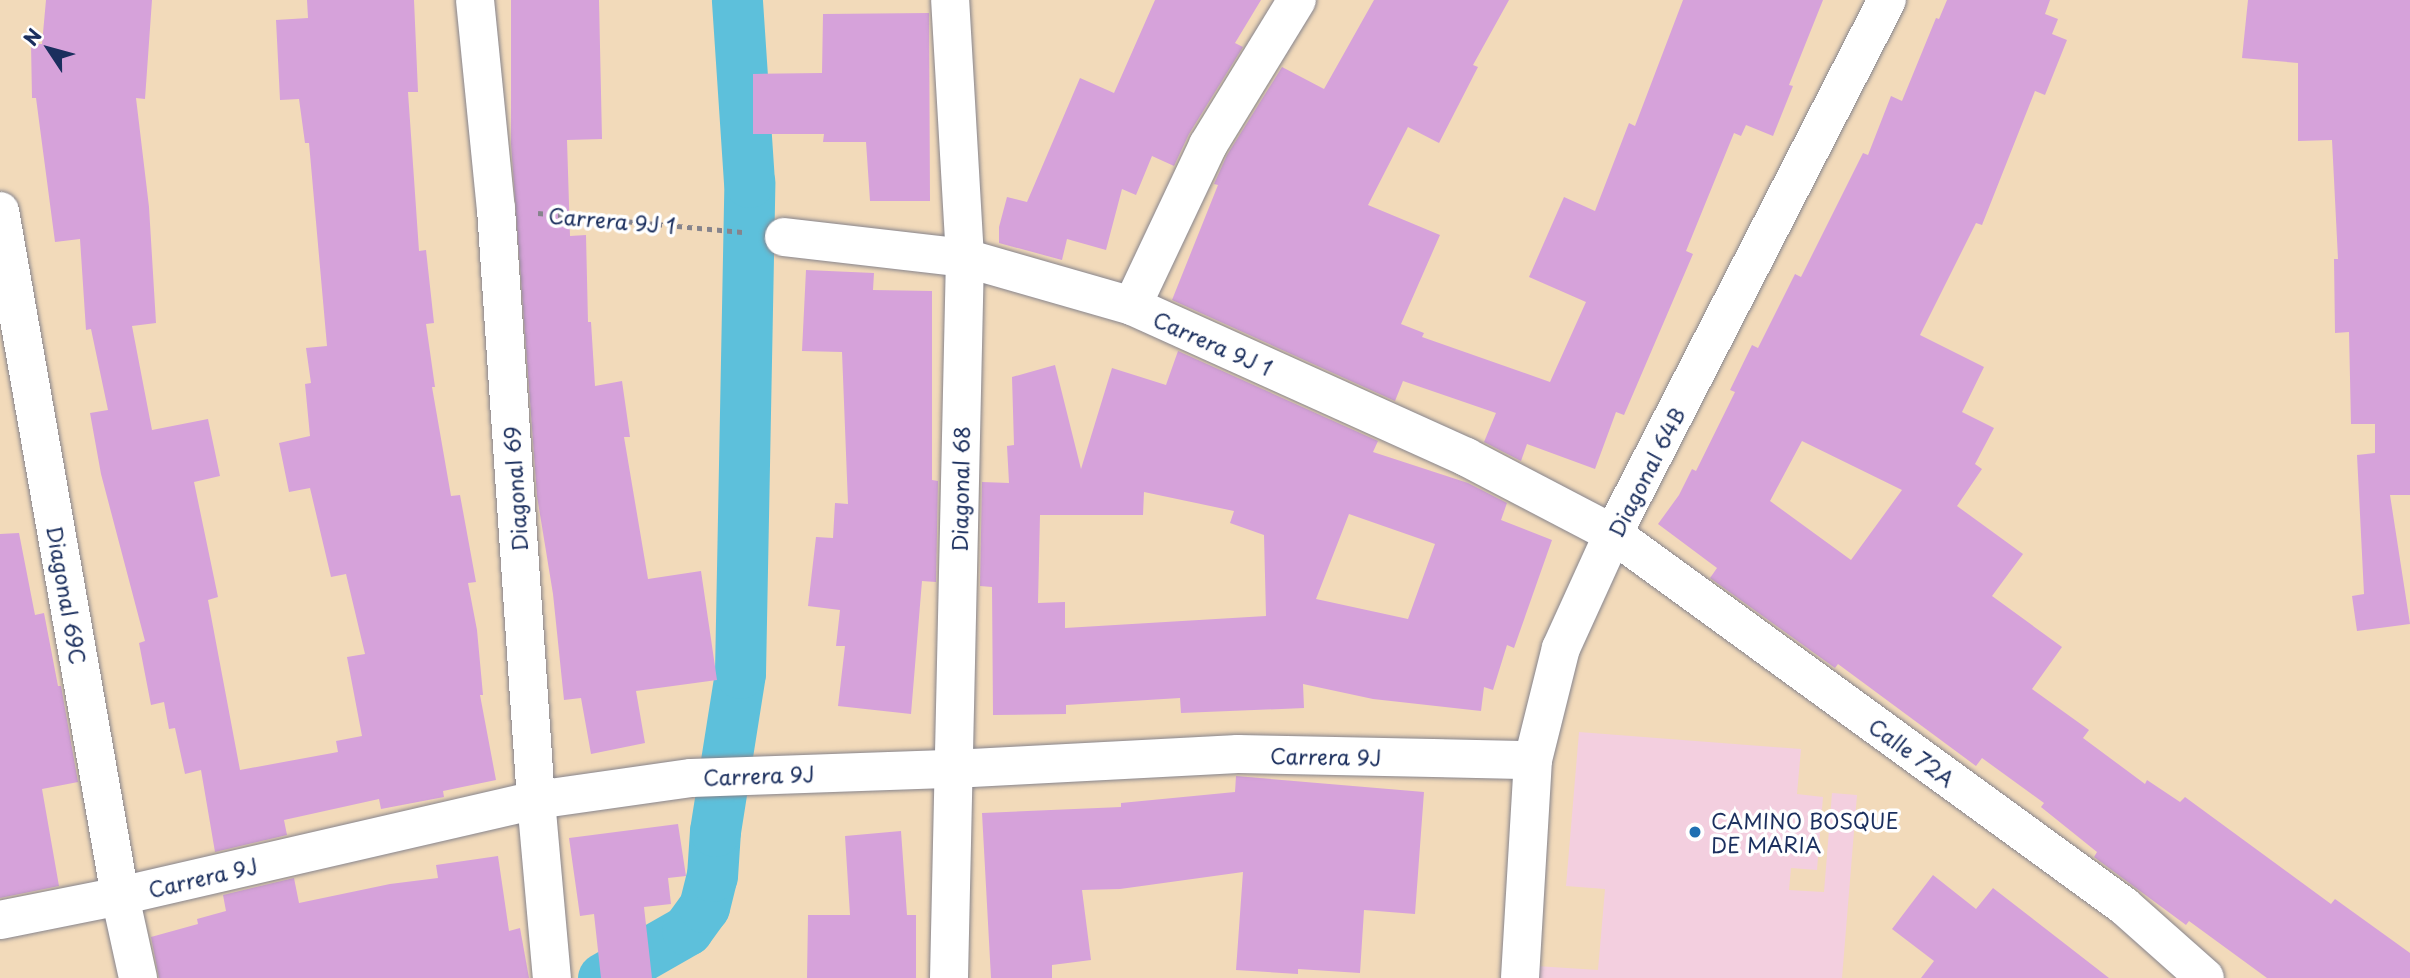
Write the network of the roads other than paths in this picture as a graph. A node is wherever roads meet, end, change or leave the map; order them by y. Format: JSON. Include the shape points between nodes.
{"nodes":[{"id":1,"x":475,"y":0,"type":"edge"},
{"id":2,"x":950,"y":0,"type":"edge"},
{"id":3,"x":1297,"y":0,"type":"edge"},
{"id":4,"x":1887,"y":0,"type":"edge"},
{"id":5,"x":0,"y":211,"type":"edge"},
{"id":6,"x":785,"y":237,"type":"dead end"},
{"id":7,"x":965,"y":258,"type":"junction"},
{"id":8,"x":1132,"y":306,"type":"junction"},
{"id":9,"x":1614,"y":534,"type":"junction"},
{"id":10,"x":1533,"y":760,"type":"junction"},
{"id":11,"x":953,"y":769,"type":"junction"},
{"id":12,"x":536,"y":800,"type":"junction"},
{"id":13,"x":120,"y":896,"type":"junction"},
{"id":14,"x":0,"y":920,"type":"edge"},
{"id":15,"x":552,"y":974,"type":"edge"},
{"id":16,"x":138,"y":978,"type":"edge"},
{"id":17,"x":948,"y":978,"type":"edge"},
{"id":18,"x":1520,"y":978,"type":"edge"},
{"id":19,"x":2205,"y":978,"type":"edge"}],
"edges":[{"from":1,"to":12,"type":"street","name":"Diagonal 69","via":[[496,209]]},
{"from":2,"to":7,"type":"street","name":"Diagonal 68"},
{"from":3,"to":8,"type":"street","via":[[1208,145]]},
{"from":4,"to":9,"type":"street","name":"Diagonal 64B"},
{"from":5,"to":13,"type":"street","name":"Diagonal 69C"},
{"from":6,"to":7,"type":"street","name":"Carrera 9J 1"},
{"from":7,"to":8,"type":"street","name":"Carrera 9J 1"},
{"from":7,"to":11,"type":"street","name":"Diagonal 68"},
{"from":8,"to":9,"type":"street","name":"Carrera 9J 1","via":[[1466,457]]},
{"from":9,"to":10,"type":"street","name":"Diagonal 64B","via":[[1561,648]]},
{"from":9,"to":19,"type":"street","name":"Calle 72A","via":[[2124,906]]},
{"from":10,"to":11,"type":"street","name":"Carrera 9J","via":[[1238,754]]},
{"from":10,"to":18,"type":"street","name":"Diagonal 64B"},
{"from":11,"to":12,"type":"street","name":"Carrera 9J","via":[[691,778]]},
{"from":11,"to":17,"type":"street","name":"Diagonal 68"},
{"from":12,"to":13,"type":"street","name":"Carrera 9J"},
{"from":12,"to":15,"type":"street","name":"Diagonal 69"},
{"from":13,"to":14,"type":"street","name":"Carrera 9J"},
{"from":13,"to":16,"type":"street","name":"Diagonal 69C"}]}
